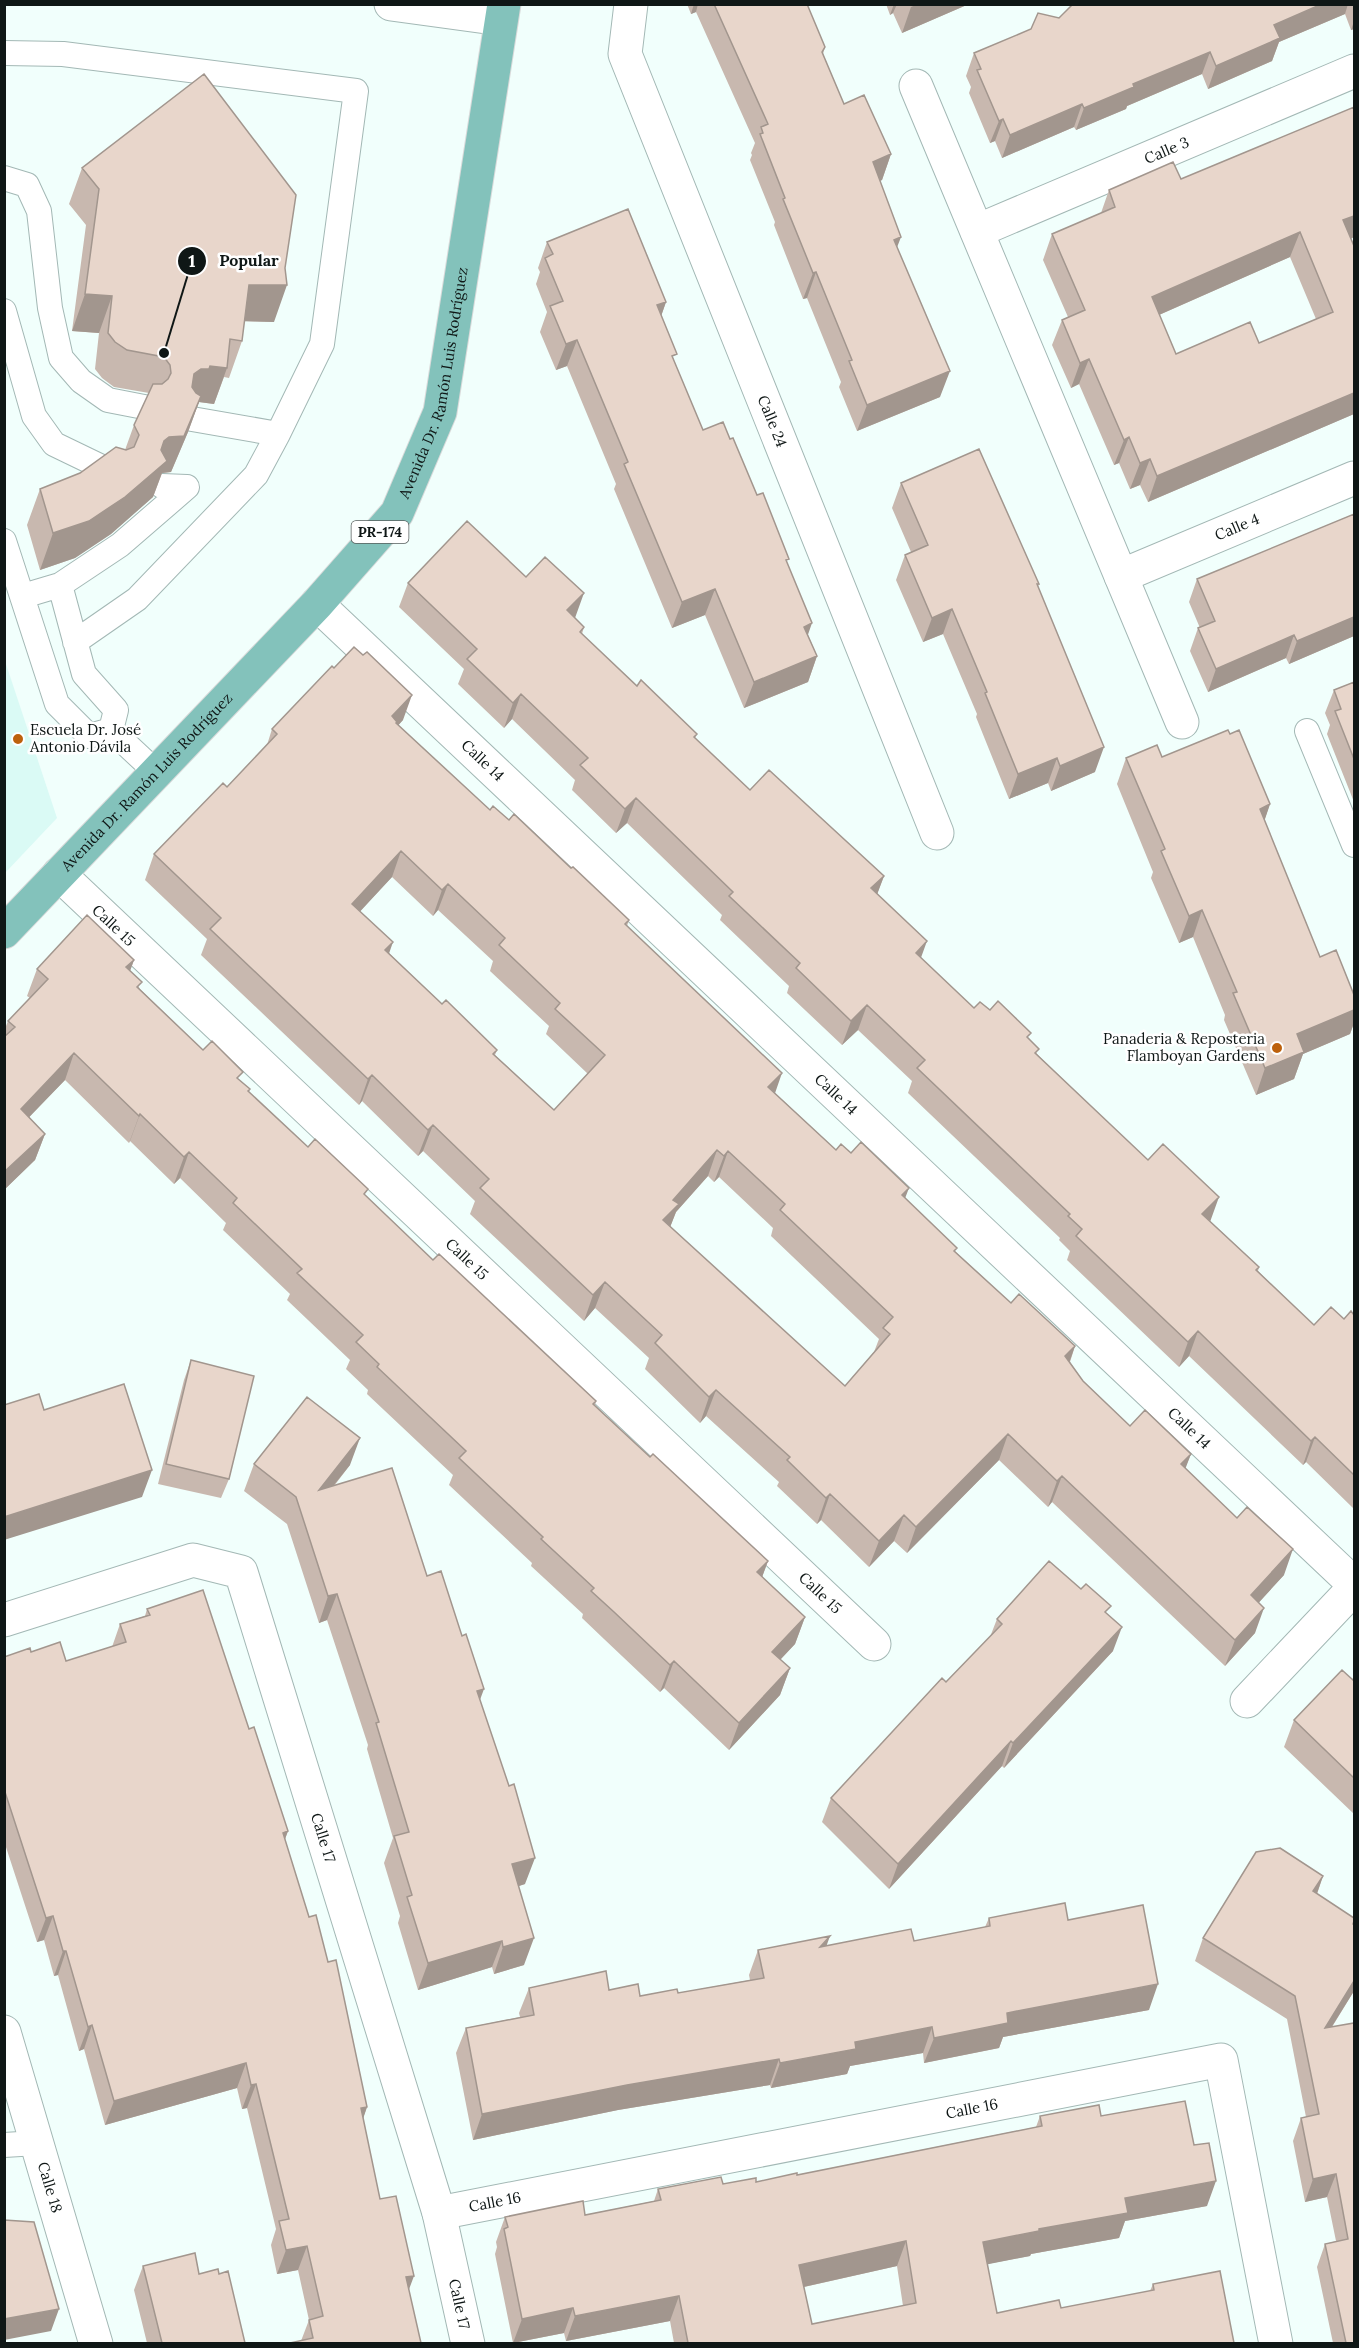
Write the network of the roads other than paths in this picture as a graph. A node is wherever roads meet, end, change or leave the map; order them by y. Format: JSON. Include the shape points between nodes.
{"nodes":[{"id":1,"x":391,"y":4,"type":"edge"},
{"id":2,"x":631,"y":4,"type":"edge"},
{"id":3,"x":502,"y":12,"type":"edge"},
{"id":4,"x":4,"y":53,"type":"edge"},
{"id":5,"x":1354,"y":71,"type":"edge"},
{"id":6,"x":916,"y":86,"type":"dead end"},
{"id":7,"x":4,"y":178,"type":"edge"},
{"id":8,"x":977,"y":231,"type":"junction"},
{"id":9,"x":4,"y":312,"type":"edge"},
{"id":10,"x":144,"y":407,"type":"edge"},
{"id":11,"x":192,"y":419,"type":"edge"},
{"id":12,"x":278,"y":434,"type":"junction"},
{"id":13,"x":112,"y":472,"type":"edge"},
{"id":14,"x":1354,"y":478,"type":"edge"},
{"id":15,"x":162,"y":486,"type":"edge"},
{"id":16,"x":4,"y":542,"type":"edge"},
{"id":17,"x":1120,"y":576,"type":"junction"},
{"id":18,"x":60,"y":585,"type":"junction"},
{"id":19,"x":22,"y":596,"type":"junction"},
{"id":20,"x":317,"y":604,"type":"junction"},
{"id":21,"x":75,"y":642,"type":"junction"},
{"id":22,"x":1182,"y":722,"type":"dead end"},
{"id":23,"x":111,"y":730,"type":"junction"},
{"id":24,"x":1307,"y":732,"type":"dead end"},
{"id":25,"x":157,"y":772,"type":"junction"},
{"id":26,"x":937,"y":833,"type":"dead end"},
{"id":27,"x":1354,"y":845,"type":"edge"},
{"id":28,"x":59,"y":874,"type":"junction"},
{"id":29,"x":4,"y":932,"type":"edge"},
{"id":30,"x":1354,"y":1586,"type":"edge"},
{"id":31,"x":4,"y":1620,"type":"edge"},
{"id":32,"x":874,"y":1644,"type":"dead end"},
{"id":33,"x":1247,"y":1701,"type":"dead end"},
{"id":34,"x":4,"y":2032,"type":"edge"},
{"id":35,"x":37,"y":2143,"type":"junction"},
{"id":36,"x":4,"y":2145,"type":"edge"},
{"id":37,"x":439,"y":2213,"type":"junction"},
{"id":38,"x":96,"y":2343,"type":"edge"},
{"id":39,"x":468,"y":2343,"type":"edge"},
{"id":40,"x":1276,"y":2343,"type":"edge"}],
"edges":[{"from":1,"to":3,"type":"street"},
{"from":2,"to":26,"type":"street","name":"Calle 24","via":[[625,54]]},
{"from":3,"to":20,"type":"main road","name":"Avenida Dr. Ramón Luis Rodríguez","number":"PR-174","via":[[440,412],[397,513]]},
{"from":4,"to":12,"type":"lane","via":[[63,54],[356,91],[322,344]]},
{"from":5,"to":8,"type":"street","name":"Calle 3"},
{"from":6,"to":8,"type":"street"},
{"from":7,"to":10,"type":"lane","via":[[27,185],[39,211],[50,308],[61,358],[81,381],[108,400]]},
{"from":8,"to":17,"type":"street"},
{"from":9,"to":13,"type":"lane","via":[[34,416],[54,444]]},
{"from":11,"to":12,"type":"lane"},
{"from":12,"to":21,"type":"lane","via":[[256,475],[137,599]]},
{"from":14,"to":17,"type":"street","name":"Calle 4"},
{"from":15,"to":18,"type":"lane","via":[[186,487],[120,545]]},
{"from":16,"to":19,"type":"lane"},
{"from":17,"to":22,"type":"street"},
{"from":18,"to":19,"type":"lane"},
{"from":18,"to":21,"type":"lane"},
{"from":19,"to":23,"type":"lane","via":[[57,704],[89,736]]},
{"from":20,"to":25,"type":"main road","name":"Avenida Dr. Ramón Luis Rodríguez","number":"PR-174"},
{"from":20,"to":30,"type":"street","name":"Calle 14"},
{"from":21,"to":23,"type":"lane","via":[[84,674],[116,710]]},
{"from":23,"to":25,"type":"lane"},
{"from":24,"to":27,"type":"lane"},
{"from":25,"to":28,"type":"main road","name":"Avenida Dr. Ramón Luis Rodríguez","number":"PR-174"},
{"from":28,"to":29,"type":"main road","name":"Avenida Dr. Ramón Luis Rodríguez","number":"PR-174"},
{"from":28,"to":32,"type":"street","name":"Calle 15"},
{"from":30,"to":33,"type":"street","name":"Calle 14"},
{"from":31,"to":37,"type":"street","name":"Calle 17","via":[[193,1560],[241,1572]]},
{"from":34,"to":35,"type":"street","name":"Calle 18"},
{"from":35,"to":36,"type":"lane"},
{"from":35,"to":38,"type":"street","name":"Calle 18"},
{"from":37,"to":39,"type":"street","name":"Calle 17"},
{"from":37,"to":40,"type":"street","name":"Calle 16","via":[[1221,2060]]}]}
